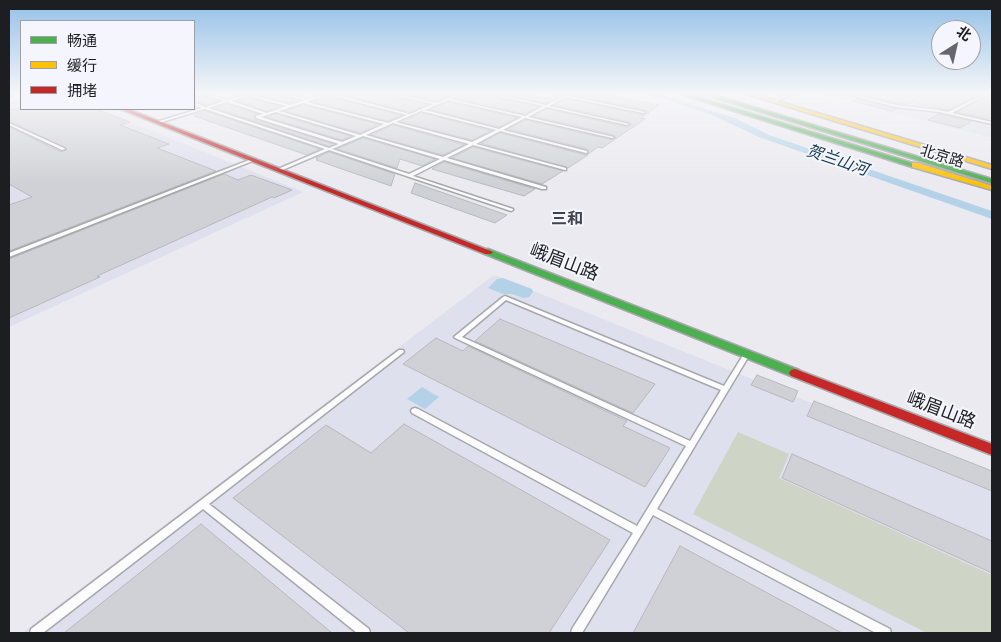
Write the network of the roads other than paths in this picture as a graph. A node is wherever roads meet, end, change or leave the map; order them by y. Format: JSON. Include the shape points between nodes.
{"nodes":[{"id":1,"x":9,"y":124,"type":"edge"},
{"id":2,"x":163,"y":124,"type":"edge"},
{"id":3,"x":254,"y":124,"type":"edge"},
{"id":4,"x":279,"y":124,"type":"edge"},
{"id":5,"x":322,"y":124,"type":"edge"},
{"id":6,"x":388,"y":124,"type":"edge"},
{"id":7,"x":394,"y":124,"type":"edge"},
{"id":8,"x":474,"y":124,"type":"edge"},
{"id":9,"x":511,"y":124,"type":"edge"},
{"id":10,"x":555,"y":124,"type":"edge"},
{"id":11,"x":781,"y":124,"type":"edge"},
{"id":12,"x":804,"y":124,"type":"edge"},
{"id":13,"x":805,"y":124,"type":"edge"},
{"id":14,"x":826,"y":124,"type":"edge"},
{"id":15,"x":833,"y":124,"type":"edge"},
{"id":16,"x":849,"y":124,"type":"edge"},
{"id":17,"x":498,"y":130,"type":"junction"},
{"id":18,"x":829,"y":131,"type":"junction"},
{"id":19,"x":361,"y":135,"type":"junction"},
{"id":20,"x":612,"y":137,"type":"dead end"},
{"id":21,"x":880,"y":140,"type":"junction"},
{"id":22,"x":342,"y":144,"type":"junction"},
{"id":23,"x":472,"y":144,"type":"junction"},
{"id":24,"x":63,"y":149,"type":"dead end"},
{"id":25,"x":329,"y":149,"type":"junction"},
{"id":26,"x":586,"y":152,"type":"dead end"},
{"id":27,"x":443,"y":158,"type":"junction"},
{"id":28,"x":253,"y":160,"type":"junction"},
{"id":29,"x":992,"y":167,"type":"edge"},
{"id":30,"x":565,"y":169,"type":"dead end"},
{"id":31,"x":279,"y":170,"type":"junction"},
{"id":32,"x":992,"y":174,"type":"edge"},
{"id":33,"x":409,"y":176,"type":"junction"},
{"id":34,"x":992,"y":181,"type":"edge"},
{"id":35,"x":544,"y":188,"type":"dead end"},
{"id":36,"x":992,"y":188,"type":"edge"},
{"id":37,"x":511,"y":210,"type":"dead end"},
{"id":38,"x":9,"y":255,"type":"edge"},
{"id":39,"x":401,"y":352,"type":"dead end"},
{"id":40,"x":747,"y":354,"type":"junction"},
{"id":41,"x":725,"y":389,"type":"junction"},
{"id":42,"x":415,"y":411,"type":"dead end"},
{"id":43,"x":691,"y":445,"type":"junction"},
{"id":44,"x":992,"y":450,"type":"edge"},
{"id":45,"x":203,"y":504,"type":"junction"},
{"id":46,"x":651,"y":510,"type":"junction"},
{"id":47,"x":638,"y":531,"type":"junction"},
{"id":48,"x":35,"y":633,"type":"edge"},
{"id":49,"x":364,"y":633,"type":"edge"},
{"id":50,"x":576,"y":633,"type":"edge"},
{"id":51,"x":886,"y":633,"type":"edge"}],
"edges":[{"from":1,"to":24,"type":"lane"},
{"from":2,"to":28,"type":"main road","name":"峨眉山路"},
{"from":3,"to":25,"type":"lane"},
{"from":4,"to":22,"type":"lane"},
{"from":5,"to":19,"type":"lane"},
{"from":6,"to":19,"type":"lane"},
{"from":7,"to":23,"type":"lane"},
{"from":8,"to":17,"type":"lane"},
{"from":9,"to":17,"type":"lane"},
{"from":10,"to":20,"type":"lane"},
{"from":11,"to":36,"type":"main road","name":"北京路"},
{"from":12,"to":18,"type":"main road"},
{"from":13,"to":18,"type":"main road"},
{"from":14,"to":21,"type":"main road"},
{"from":15,"to":21,"type":"main road"},
{"from":16,"to":29,"type":"main road","name":"北京路"},
{"from":17,"to":23,"type":"lane"},
{"from":17,"to":26,"type":"lane"},
{"from":18,"to":34,"type":"main road"},
{"from":19,"to":22,"type":"lane"},
{"from":19,"to":27,"type":"lane"},
{"from":21,"to":32,"type":"main road"},
{"from":22,"to":25,"type":"lane"},
{"from":23,"to":27,"type":"lane"},
{"from":23,"to":30,"type":"lane"},
{"from":25,"to":31,"type":"lane"},
{"from":25,"to":33,"type":"lane"},
{"from":27,"to":33,"type":"lane"},
{"from":27,"to":35,"type":"lane"},
{"from":28,"to":31,"type":"main road","name":"峨眉山路"},
{"from":28,"to":38,"type":"lane"},
{"from":31,"to":40,"type":"main road","name":"峨眉山路"},
{"from":33,"to":37,"type":"lane"},
{"from":39,"to":45,"type":"lane"},
{"from":40,"to":41,"type":"lane"},
{"from":40,"to":44,"type":"main road","name":"峨眉山路"},
{"from":41,"to":43,"type":"lane"},
{"from":41,"to":43,"type":"lane","via":[[505,298],[457,337]]},
{"from":42,"to":47,"type":"lane"},
{"from":43,"to":46,"type":"lane"},
{"from":45,"to":48,"type":"lane"},
{"from":45,"to":49,"type":"lane"},
{"from":46,"to":47,"type":"lane"},
{"from":46,"to":51,"type":"lane"},
{"from":47,"to":50,"type":"lane"}]}
